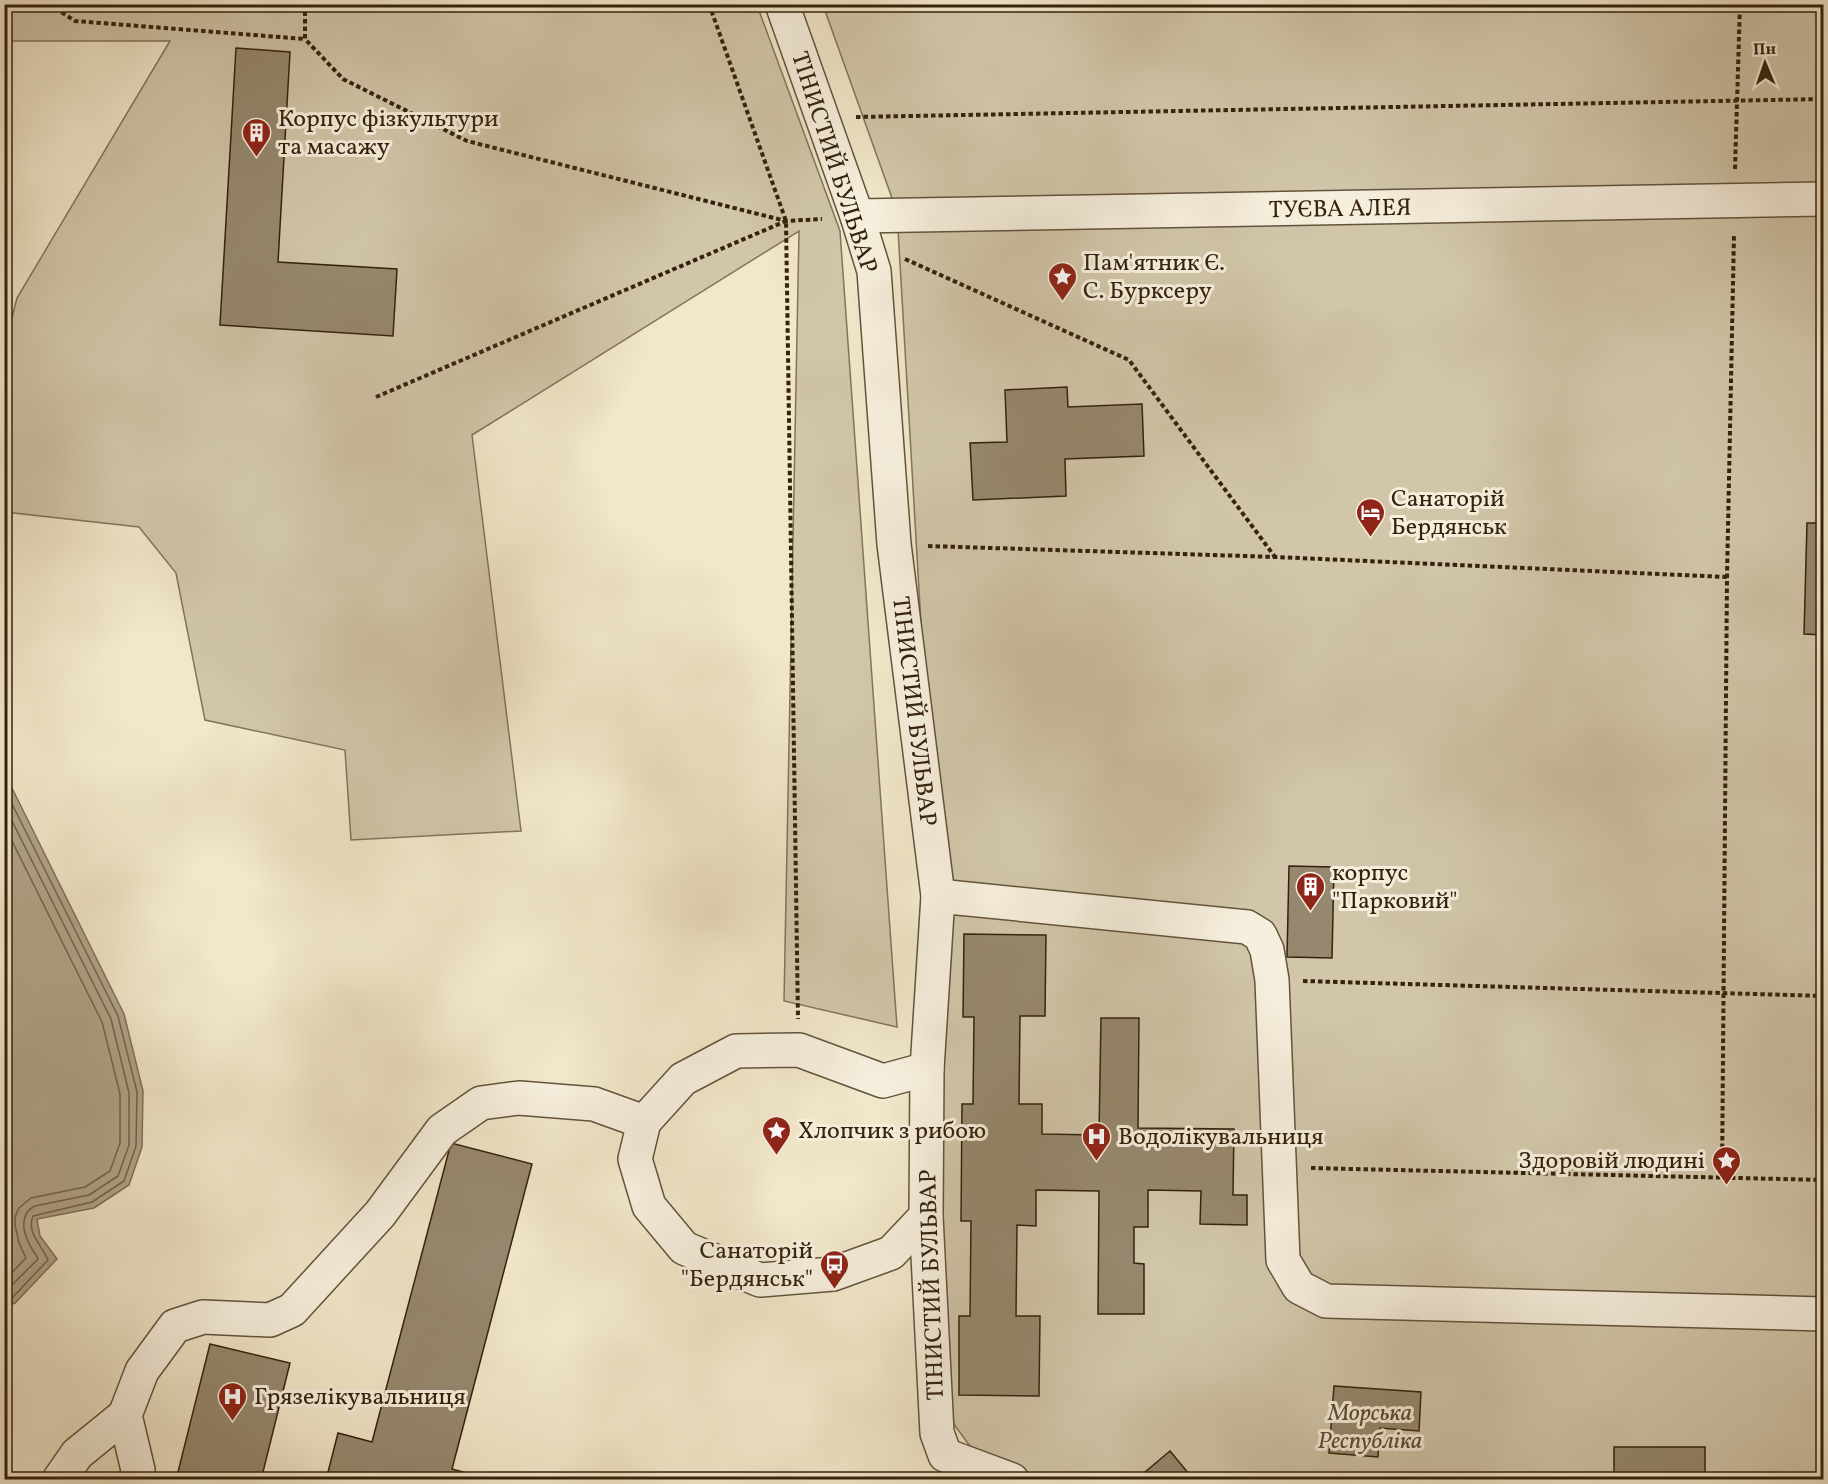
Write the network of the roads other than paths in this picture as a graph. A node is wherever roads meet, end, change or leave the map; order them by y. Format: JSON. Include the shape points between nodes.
{"nodes":[{"id":1,"x":782,"y":4,"type":"edge"},
{"id":2,"x":1824,"y":199,"type":"edge"},
{"id":3,"x":861,"y":229,"type":"junction"},
{"id":4,"x":938,"y":896,"type":"junction"},
{"id":5,"x":927,"y":1069,"type":"junction"},
{"id":6,"x":644,"y":1122,"type":"junction"},
{"id":7,"x":926,"y":1216,"type":"junction"},
{"id":8,"x":1824,"y":1314,"type":"edge"},
{"id":9,"x":125,"y":1415,"type":"junction"},
{"id":10,"x":59,"y":1479,"type":"edge"},
{"id":11,"x":136,"y":1479,"type":"edge"},
{"id":12,"x":1012,"y":1479,"type":"edge"}],
"edges":[{"from":1,"to":3,"type":"street","name":"ТІНИСТИЙ БУЛЬВАР"},
{"from":2,"to":3,"type":"street","name":"ТУЄВА АЛЕЯ"},
{"from":3,"to":4,"type":"street","name":"ТІНИСТИЙ БУЛЬВАР","via":[[874,272],[894,544]]},
{"from":4,"to":5,"type":"street","name":"ТІНИСТИЙ БУЛЬВАР"},
{"from":4,"to":8,"type":"street","via":[[1247,927],[1260,935],[1272,980],[1283,1260],[1299,1287],[1326,1301]]},
{"from":5,"to":6,"type":"street","via":[[883,1081],[799,1050],[736,1051],[683,1079]]},
{"from":5,"to":7,"type":"street","name":"ТІНИСТИЙ БУЛЬВАР"},
{"from":6,"to":7,"type":"street","via":[[635,1159],[649,1206],[684,1248],[760,1280],[833,1274],[891,1253]]},
{"from":6,"to":9,"type":"street","via":[[594,1104],[519,1098],[481,1103],[442,1130],[380,1214],[292,1310],[270,1320],[203,1317],[176,1326],[142,1371]]},
{"from":7,"to":12,"type":"street","name":"ТІНИСТИЙ БУЛЬВАР","via":[[937,1433],[945,1455]]},
{"from":9,"to":10,"type":"street","via":[[77,1454]]},
{"from":9,"to":11,"type":"street","via":[[138,1470]]}]}
